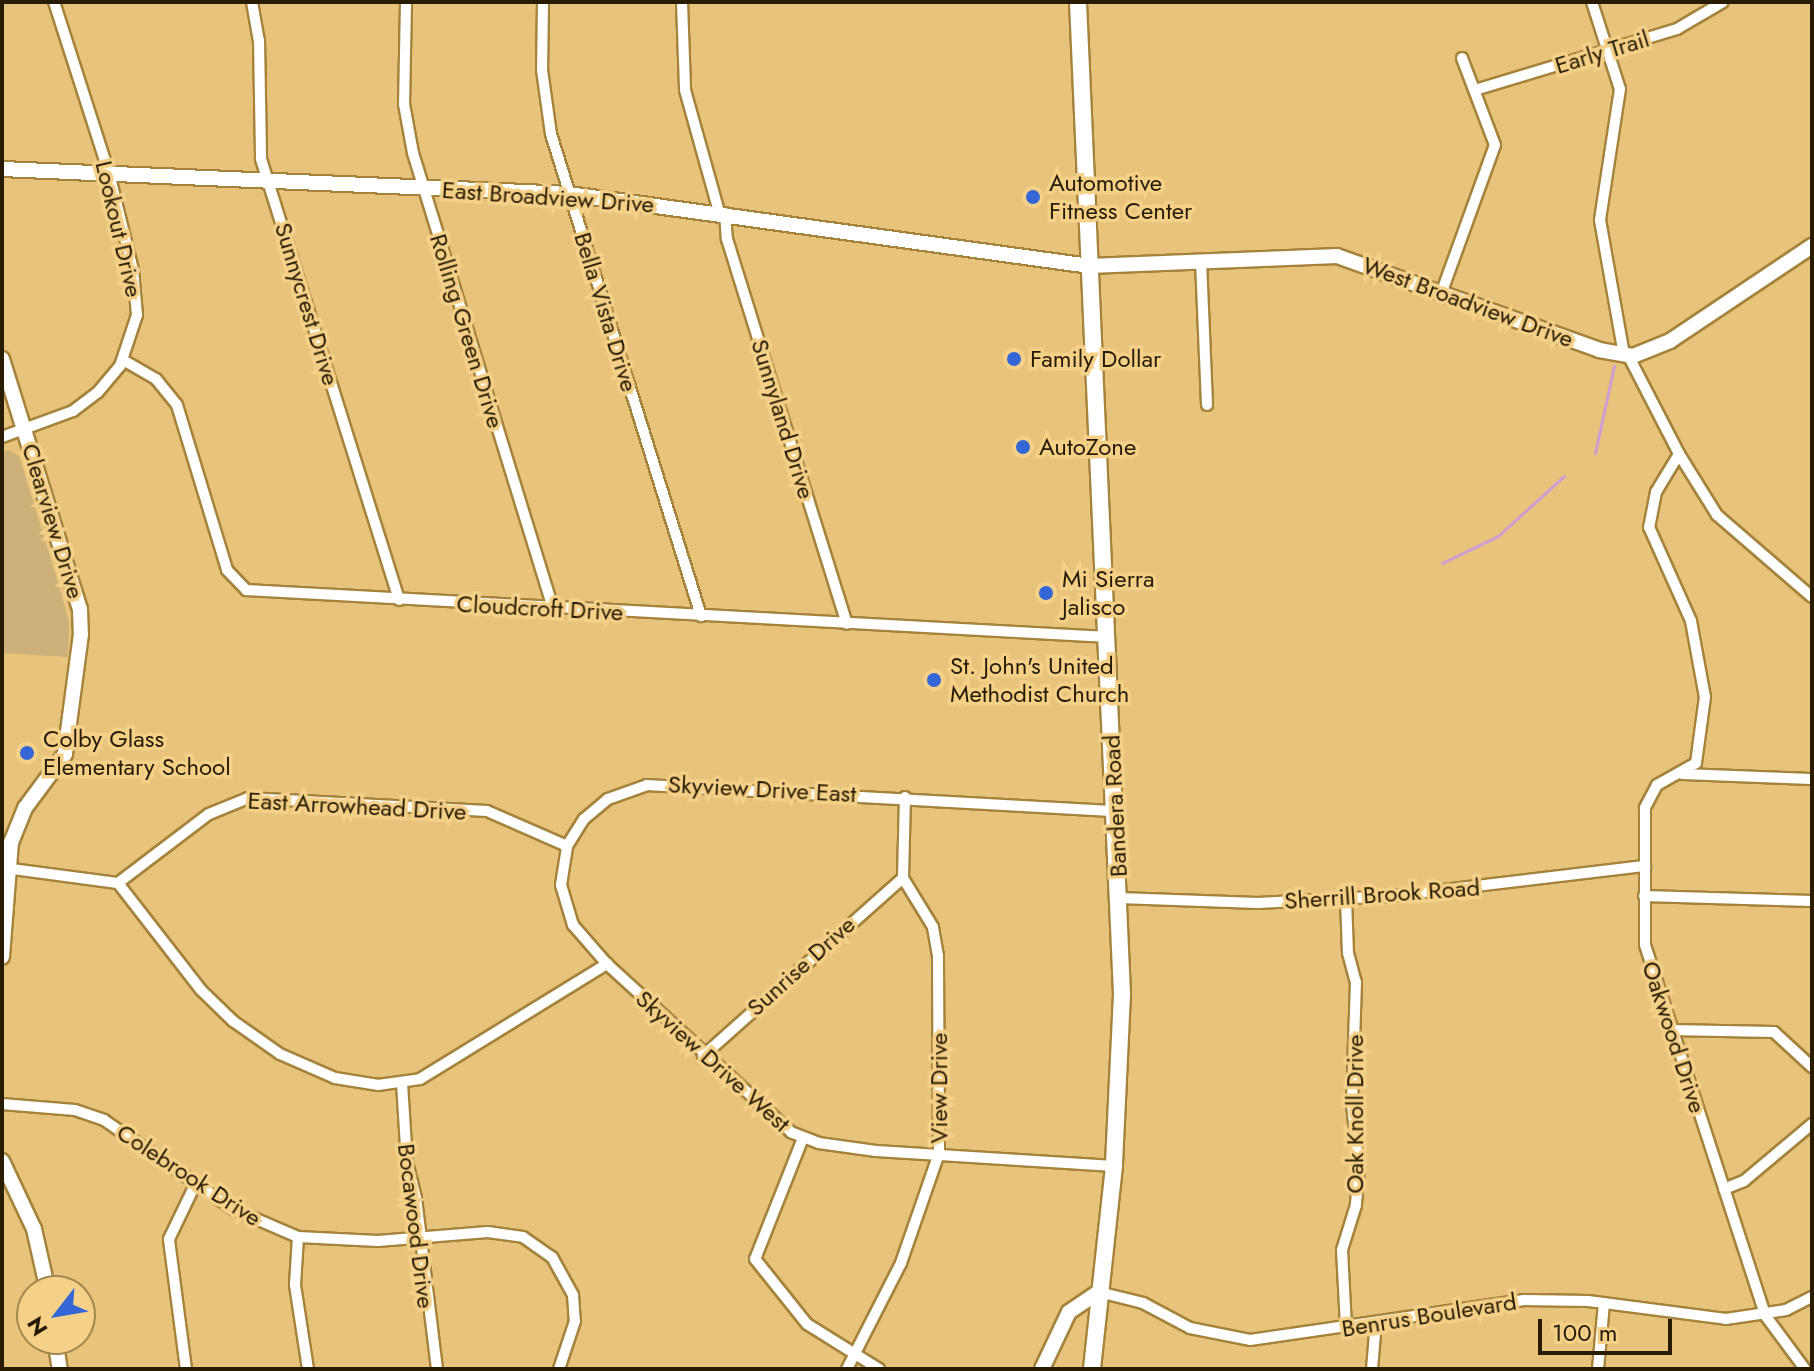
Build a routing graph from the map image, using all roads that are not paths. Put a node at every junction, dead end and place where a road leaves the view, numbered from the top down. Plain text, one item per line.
1 (54, 2) edge
2 (252, 2) edge
3 (406, 2) edge
4 (543, 2) edge
5 (682, 2) edge
6 (1078, 2) edge
7 (1592, 2) edge
8 (1723, 2) edge
9 (1609, 50) junction
10 (1462, 58) dead end
11 (1475, 90) junction
12 (2, 169) edge
13 (109, 173) junction
14 (268, 179) junction
15 (427, 189) junction
16 (569, 194) junction
17 (722, 212) junction
18 (1812, 246) edge
19 (1201, 261) junction
20 (1090, 266) junction
21 (1441, 294) junction
22 (1626, 355) junction
23 (2, 359) edge
24 (123, 360) junction
25 (1207, 405) dead end
26 (24, 430) junction
27 (2, 437) edge
28 (1679, 454) junction
29 (1812, 597) edge
30 (399, 600) junction
31 (553, 608) junction
32 (701, 616) junction
33 (847, 624) junction
34 (1107, 637) junction
35 (1681, 774) junction
36 (1812, 779) edge
37 (905, 797) junction
38 (1115, 811) junction
39 (567, 846) junction
40 (1645, 866) junction
41 (6, 868) edge
42 (903, 878) junction
43 (118, 883) junction
44 (1644, 896) junction
45 (1119, 898) junction
46 (1346, 899) junction
47 (1812, 901) edge
48 (2, 957) edge
49 (607, 964) junction
50 (1670, 1030) junction
51 (703, 1056) junction
52 (1812, 1067) edge
53 (402, 1083) junction
54 (2, 1104) edge
55 (1812, 1124) edge
56 (803, 1138) junction
57 (939, 1153) junction
58 (2, 1161) edge
59 (1114, 1166) junction
60 (196, 1183) junction
61 (1724, 1189) junction
62 (298, 1237) junction
63 (419, 1237) junction
64 (44, 1275) edge
65 (1099, 1292) junction
66 (1812, 1297) edge
67 (1604, 1303) junction
68 (1765, 1315) junction
69 (1376, 1322) junction
70 (1346, 1327) junction
71 (853, 1357) junction
72 (186, 1369) edge
73 (308, 1369) edge
74 (437, 1369) edge
75 (559, 1369) edge
76 (847, 1369) edge
77 (879, 1369) edge
78 (1042, 1369) edge
79 (1092, 1369) edge
80 (1372, 1369) edge
81 (1598, 1369) edge
82 (1805, 1369) edge

1 - 13 street, Lookout Drive
2 - 14 street, Sunnycrest Drive
3 - 15 street, Rolling Green Drive
4 - 16 street, Bella Vista Drive
5 - 17 street, Sunnyland Drive
6 - 20 main road, Bandera Road
7 - 9 street
8 - 9 street, Early Trail
9 - 11 street, Early Trail
9 - 22 street
10 - 11 street
11 - 21 street
12 - 13 street, East Broadview Drive
13 - 14 street, East Broadview Drive
13 - 24 street, Lookout Drive
14 - 15 street, East Broadview Drive
14 - 30 street, Sunnycrest Drive
15 - 16 street, East Broadview Drive
15 - 31 street, Rolling Green Drive
16 - 17 street, East Broadview Drive
16 - 32 street, Bella Vista Drive
17 - 20 street, East Broadview Drive
17 - 33 street, Sunnyland Drive
18 - 22 street
19 - 20 street, West Broadview Drive
19 - 21 street, West Broadview Drive
19 - 25 street
20 - 34 main road, Bandera Road
21 - 22 street, West Broadview Drive
22 - 28 street
23 - 26 street, Clearview Drive
24 - 26 street, Lookout Drive
24 - 30 street, Cloudcroft Drive
26 - 27 street, Lookout Drive
26 - 41 street, Clearview Drive
28 - 29 street
28 - 35 street, Oakwood Drive
30 - 31 street, Cloudcroft Drive
31 - 32 street, Cloudcroft Drive
32 - 33 street, Cloudcroft Drive
33 - 34 street, Cloudcroft Drive
34 - 38 main road, Bandera Road
35 - 36 street
35 - 40 street, Oakwood Drive
37 - 38 street, Skyview Drive East
37 - 39 street, Skyview Drive East
37 - 42 street, View Drive
38 - 45 main road, Bandera Road
39 - 43 street, East Arrowhead Drive
39 - 49 street, Skyview Drive East
40 - 44 street, Oakwood Drive
40 - 46 street, Sherrill Brook Road
41 - 43 street
41 - 48 street, Clearview Drive
42 - 51 street, Sunrise Drive
42 - 57 street, View Drive
43 - 53 street
44 - 47 street
44 - 50 street, Oakwood Drive
45 - 46 street, Sherrill Brook Road
45 - 59 main road, Bandera Road
46 - 70 street, Oak Knoll Drive
49 - 51 street, Skyview Drive West
49 - 53 street
50 - 52 street
50 - 61 street, Oakwood Drive
51 - 56 street, Skyview Drive West
53 - 63 street, Bocawood Drive
54 - 60 street, Colebrook Drive
55 - 61 street
56 - 57 street, Skyview Drive West
56 - 71 street
57 - 59 street, Skyview Drive West
57 - 71 street, View Drive
58 - 64 street
59 - 65 main road, Bandera Road
60 - 62 street, Colebrook Drive
60 - 72 street
61 - 68 street, Oakwood Drive
62 - 63 street, Colebrook Drive
62 - 73 street
63 - 74 street, Bocawood Drive
63 - 75 street, Colebrook Drive
65 - 70 street, Benrus Boulevard
65 - 78 street
65 - 79 main road, Bandera Road
66 - 68 street, Benrus Boulevard
67 - 68 street, Benrus Boulevard
67 - 69 street, Benrus Boulevard
67 - 81 street
68 - 82 street, Oakwood Drive
69 - 70 street, Benrus Boulevard
69 - 80 street
71 - 76 street, View Drive
71 - 77 street

